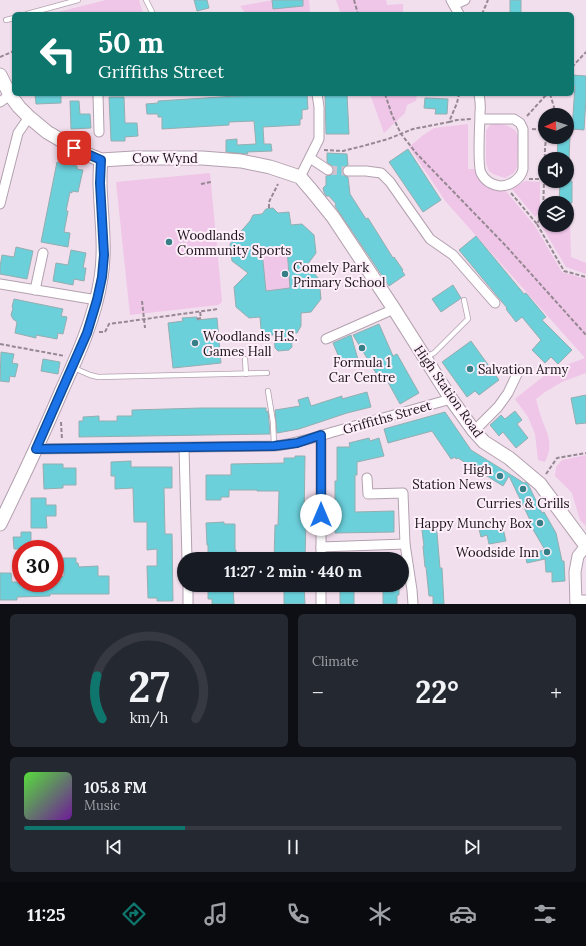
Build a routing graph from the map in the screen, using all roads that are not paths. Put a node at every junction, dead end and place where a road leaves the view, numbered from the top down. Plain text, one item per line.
1 (78, 0) edge
2 (146, 0) edge
3 (465, 0) edge
4 (453, 2) edge
5 (34, 12) edge
6 (152, 12) edge
7 (458, 12) edge
8 (12, 18) edge
9 (6, 20) dead end
10 (0, 76) edge
11 (98, 96) edge
12 (317, 96) edge
13 (479, 96) edge
14 (5, 99) edge
15 (29, 117) junction
16 (480, 119) junction
17 (98, 132) dead end
18 (312, 154) junction
19 (101, 160) junction
20 (328, 170) tunnel mouth
21 (348, 171) tunnel mouth
22 (300, 177) junction
23 (0, 204) edge
24 (43, 253) dead end
25 (0, 284) edge
26 (35, 290) junction
27 (97, 300) junction
28 (464, 300) dead end
29 (495, 303) dead end
30 (394, 309) junction
31 (326, 339) dead end
32 (425, 358) junction
33 (245, 359) dead end
34 (74, 363) junction
35 (519, 370) dead end
36 (267, 373) dead end
37 (246, 374) junction
38 (268, 390) dead end
39 (451, 399) junction
40 (474, 431) junction
41 (321, 435) junction
42 (274, 446) junction
43 (184, 448) junction
44 (36, 449) junction
45 (367, 478) dead end
46 (0, 524) edge
47 (405, 544) junction
48 (321, 546) junction
49 (586, 546) edge
50 (187, 552) edge
51 (321, 552) edge
52 (188, 592) edge
53 (321, 592) edge
54 (579, 601) edge
55 (188, 604) edge
56 (321, 604) edge
57 (413, 604) edge

1 - 5 lane
2 - 6 lane
3 - 4 street
4 - 7 street
8 - 9 lane
10 - 14 main road, Cow Wynd
11 - 17 street
12 - 18 street
13 - 16 street
14 - 15 main road, Cow Wynd
15 - 19 main road, Cow Wynd
15 - 23 street
16 - 16 street
18 - 20 street
18 - 22 street
19 - 22 main road, Cow Wynd
19 - 27 main road
21 - 29 street
22 - 30 main road, High Station Road
24 - 26 street
25 - 26 street
26 - 27 street
27 - 34 main road
28 - 32 lane
30 - 31 street
30 - 32 main road, High Station Road
32 - 39 main road, High Station Road
33 - 37 lane
34 - 37 lane
34 - 44 main road
35 - 40 street
36 - 37 lane
38 - 42 lane
39 - 40 main road, High Station Road
39 - 41 street, Griffiths Street
40 - 49 main road, High Station Road
41 - 42 street, Griffiths Street
41 - 48 street
42 - 43 street, Griffiths Street
43 - 44 street, Griffiths Street
43 - 50 street
44 - 46 main road
45 - 47 street
47 - 48 street
47 - 57 street
48 - 51 street
49 - 54 street
52 - 55 street
53 - 56 street

